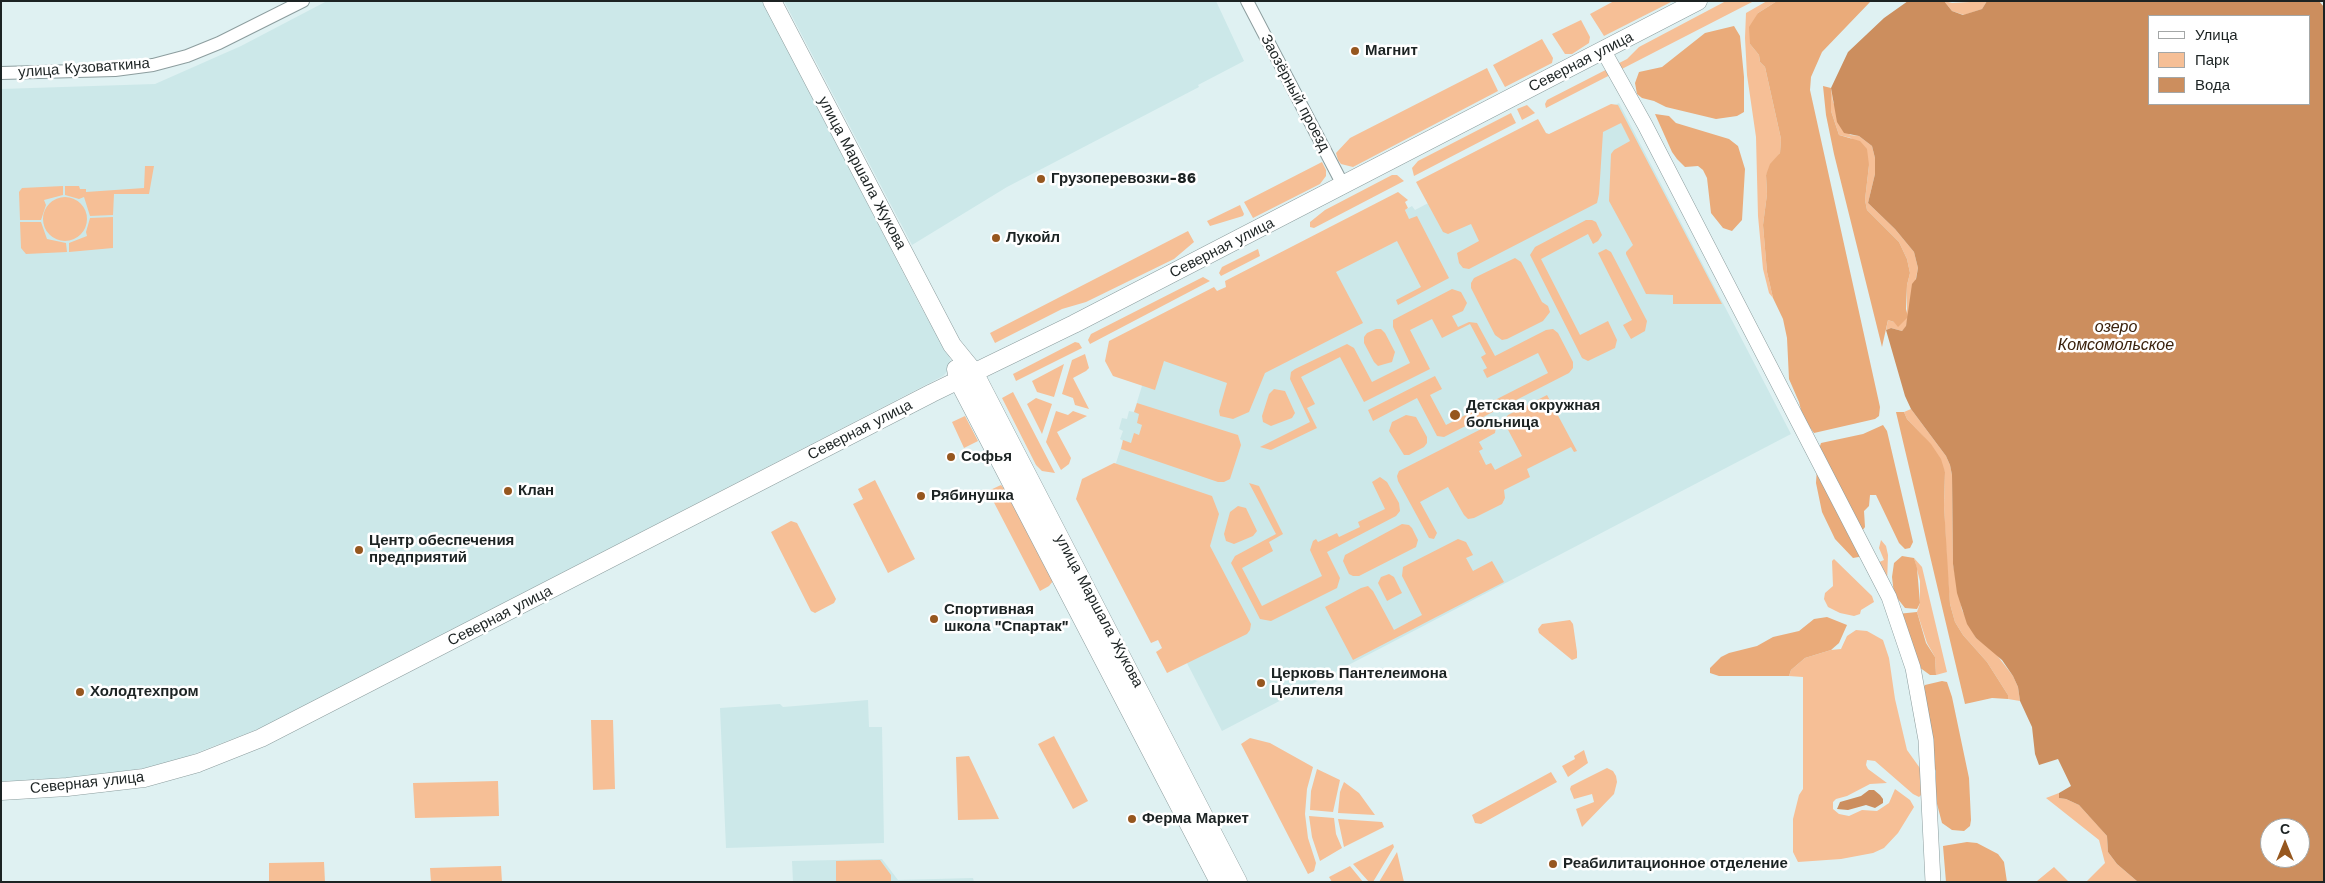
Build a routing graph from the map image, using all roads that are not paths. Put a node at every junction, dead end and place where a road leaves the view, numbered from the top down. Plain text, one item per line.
1 (303, 1) edge
2 (772, 1) edge
3 (1247, 1) edge
4 (1698, 1) edge
5 (1603, 50) junction
6 (1, 73) edge
7 (1343, 185) junction
8 (952, 345) junction
9 (974, 372) junction
10 (958, 380) junction
11 (1011, 463) junction
12 (1, 791) edge
13 (1219, 882) edge
14 (1238, 882) edge
15 (1933, 882) edge

1 - 6 street, улица Кузоваткина
2 - 8 main road, улица Маршала Жукова
3 - 7 street, Заозёрный проезд
4 - 5 main road, Северная улица
5 - 7 main road, Северная улица
5 - 15 street
7 - 9 main road, Северная улица
8 - 9 main road, улица Маршала Жукова
8 - 10 main road, улица Маршала Жукова
9 - 10 main road, Северная улица
9 - 11 main road, улица Маршала Жукова
10 - 11 main road, улица Маршала Жукова
10 - 12 main road, Северная улица
11 - 13 main road, улица Маршала Жукова
11 - 14 main road, улица Маршала Жукова

